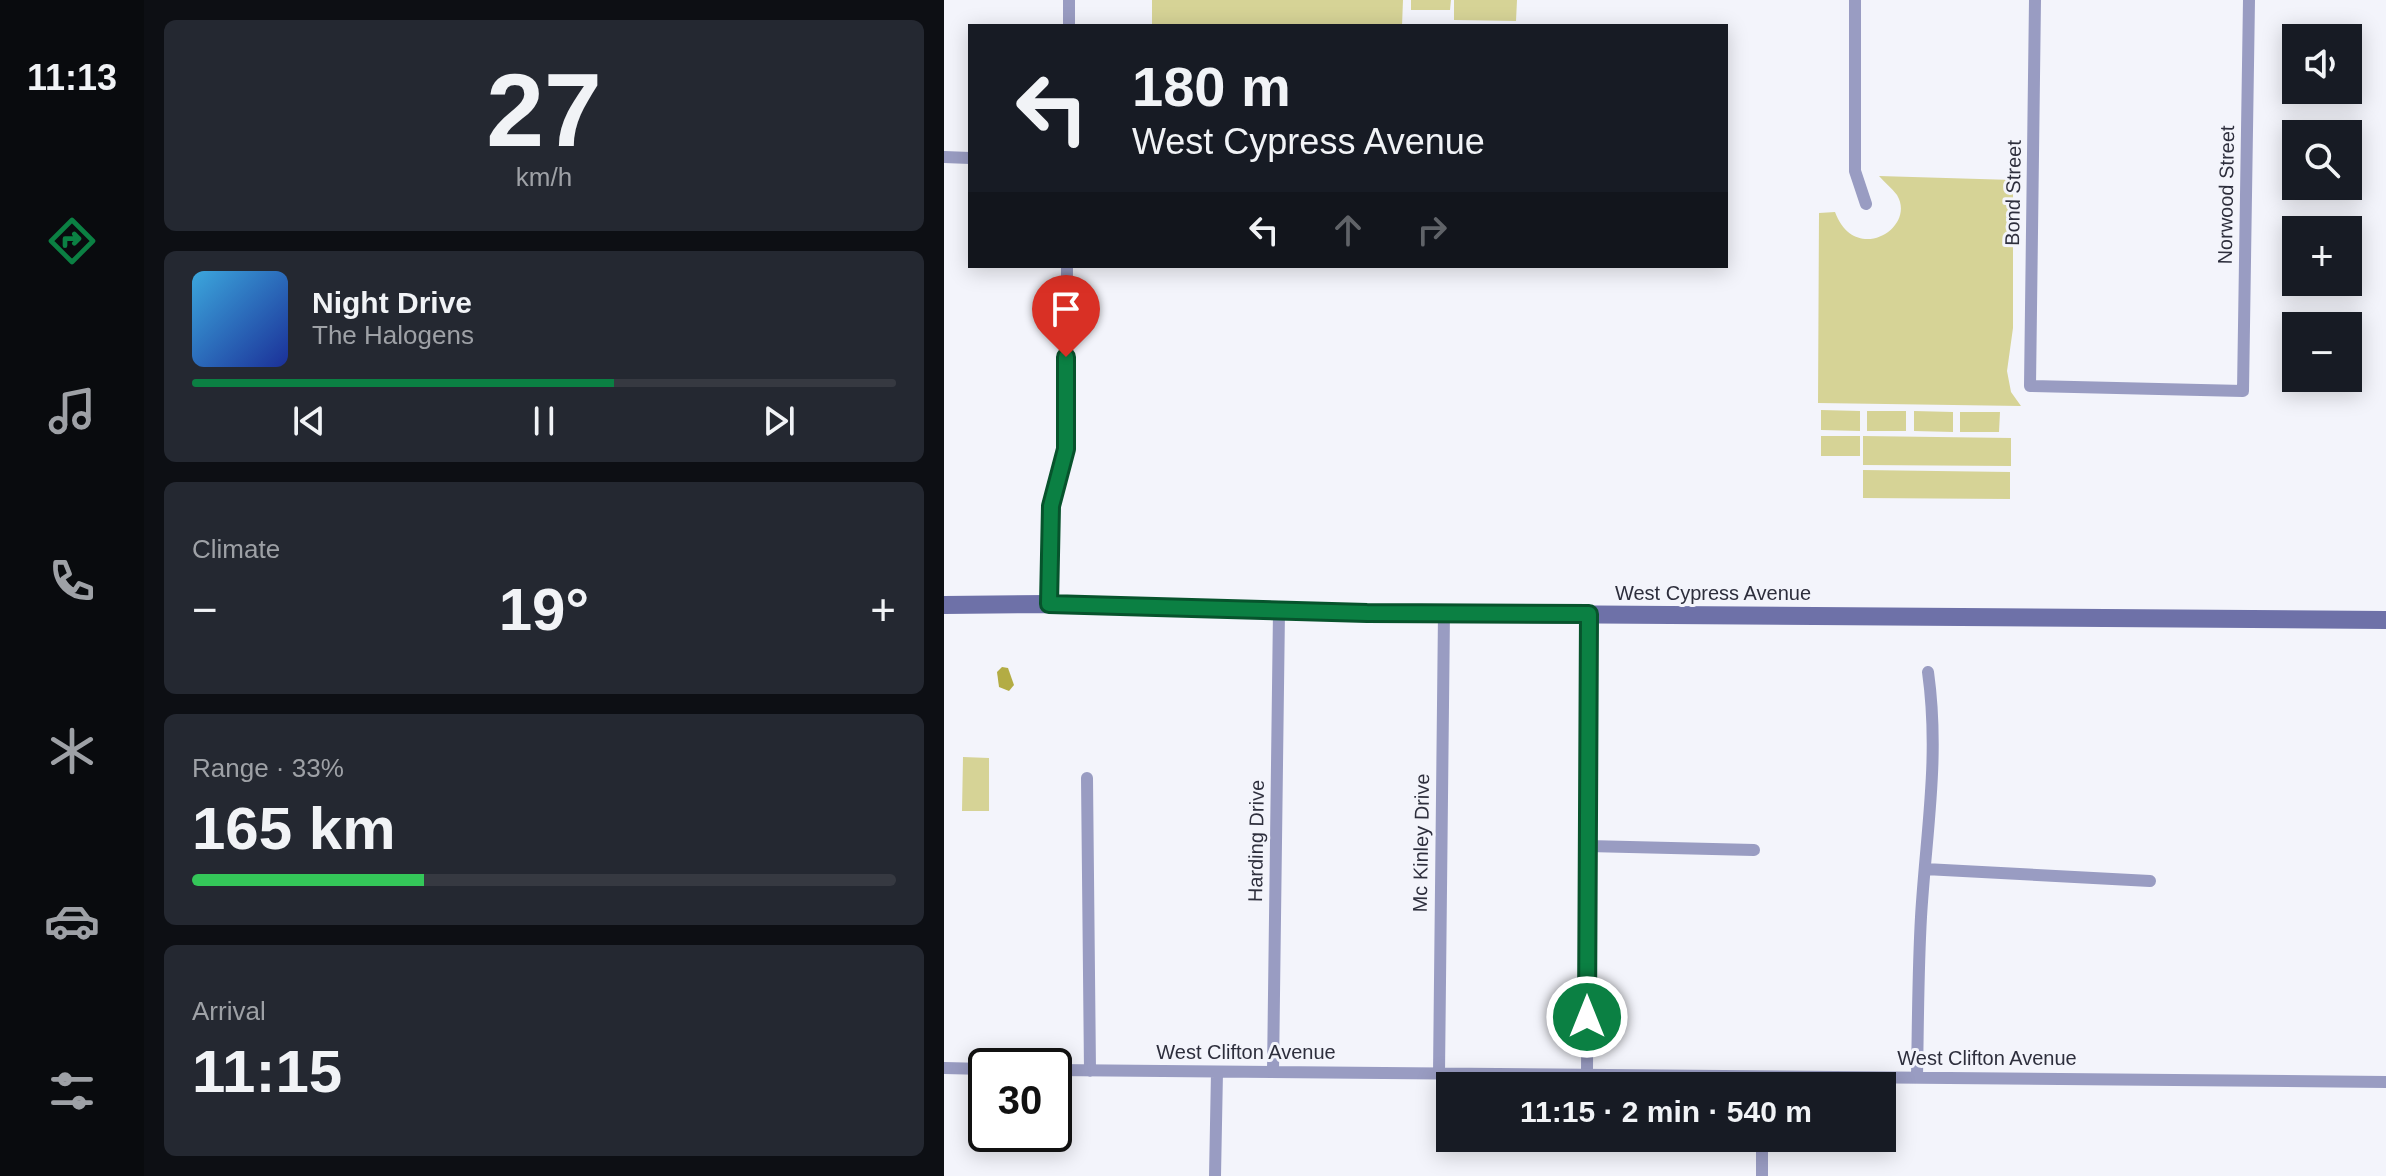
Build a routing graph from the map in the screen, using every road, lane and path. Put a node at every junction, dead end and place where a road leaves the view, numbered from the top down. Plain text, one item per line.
1 (1069, 0) edge
2 (1855, 0) edge
3 (2035, 0) edge
4 (2249, 0) edge
5 (1069, 24) edge
6 (944, 157) edge
7 (968, 158) edge
8 (1866, 204) dead end
9 (1067, 268) edge
10 (2243, 391) joint
11 (1049, 604) junction
12 (944, 605) edge
13 (1279, 611) junction
14 (1444, 613) junction
15 (1589, 614) junction
16 (2386, 620) edge
17 (1928, 672) dead end
18 (1087, 778) dead end
19 (1588, 846) junction
20 (1754, 850) dead end
21 (1925, 869) junction
22 (2150, 881) dead end
23 (944, 1068) edge
24 (968, 1069) edge
25 (1072, 1070) edge
26 (1090, 1071) junction
27 (1217, 1072) junction
28 (1273, 1072) junction
29 (1439, 1072) edge
30 (1587, 1072) edge
31 (1436, 1073) edge
32 (1917, 1077) junction
33 (1896, 1078) edge
34 (2386, 1082) edge
35 (1762, 1152) edge
36 (1215, 1176) edge
37 (1762, 1176) edge

1 - 5 street
2 - 8 street
3 - 10 street, Bond Street
4 - 10 street, Norwood Street
6 - 7 street
9 - 11 street
11 - 12 main road, West Cypress Avenue
11 - 13 main road, West Cypress Avenue
13 - 14 main road, West Cypress Avenue
13 - 28 street, Harding Drive
14 - 15 main road, West Cypress Avenue
14 - 29 street, Mc Kinley Drive
15 - 16 main road, West Cypress Avenue
15 - 19 street
17 - 21 street
18 - 26 street
19 - 20 street
19 - 30 street
21 - 22 street
21 - 32 street
23 - 24 street
25 - 26 street, West Clifton Avenue
26 - 27 street, West Clifton Avenue
27 - 28 street, West Clifton Avenue
27 - 36 street
28 - 31 street, West Clifton Avenue
32 - 33 street, West Clifton Avenue
32 - 34 street, West Clifton Avenue
35 - 37 street

